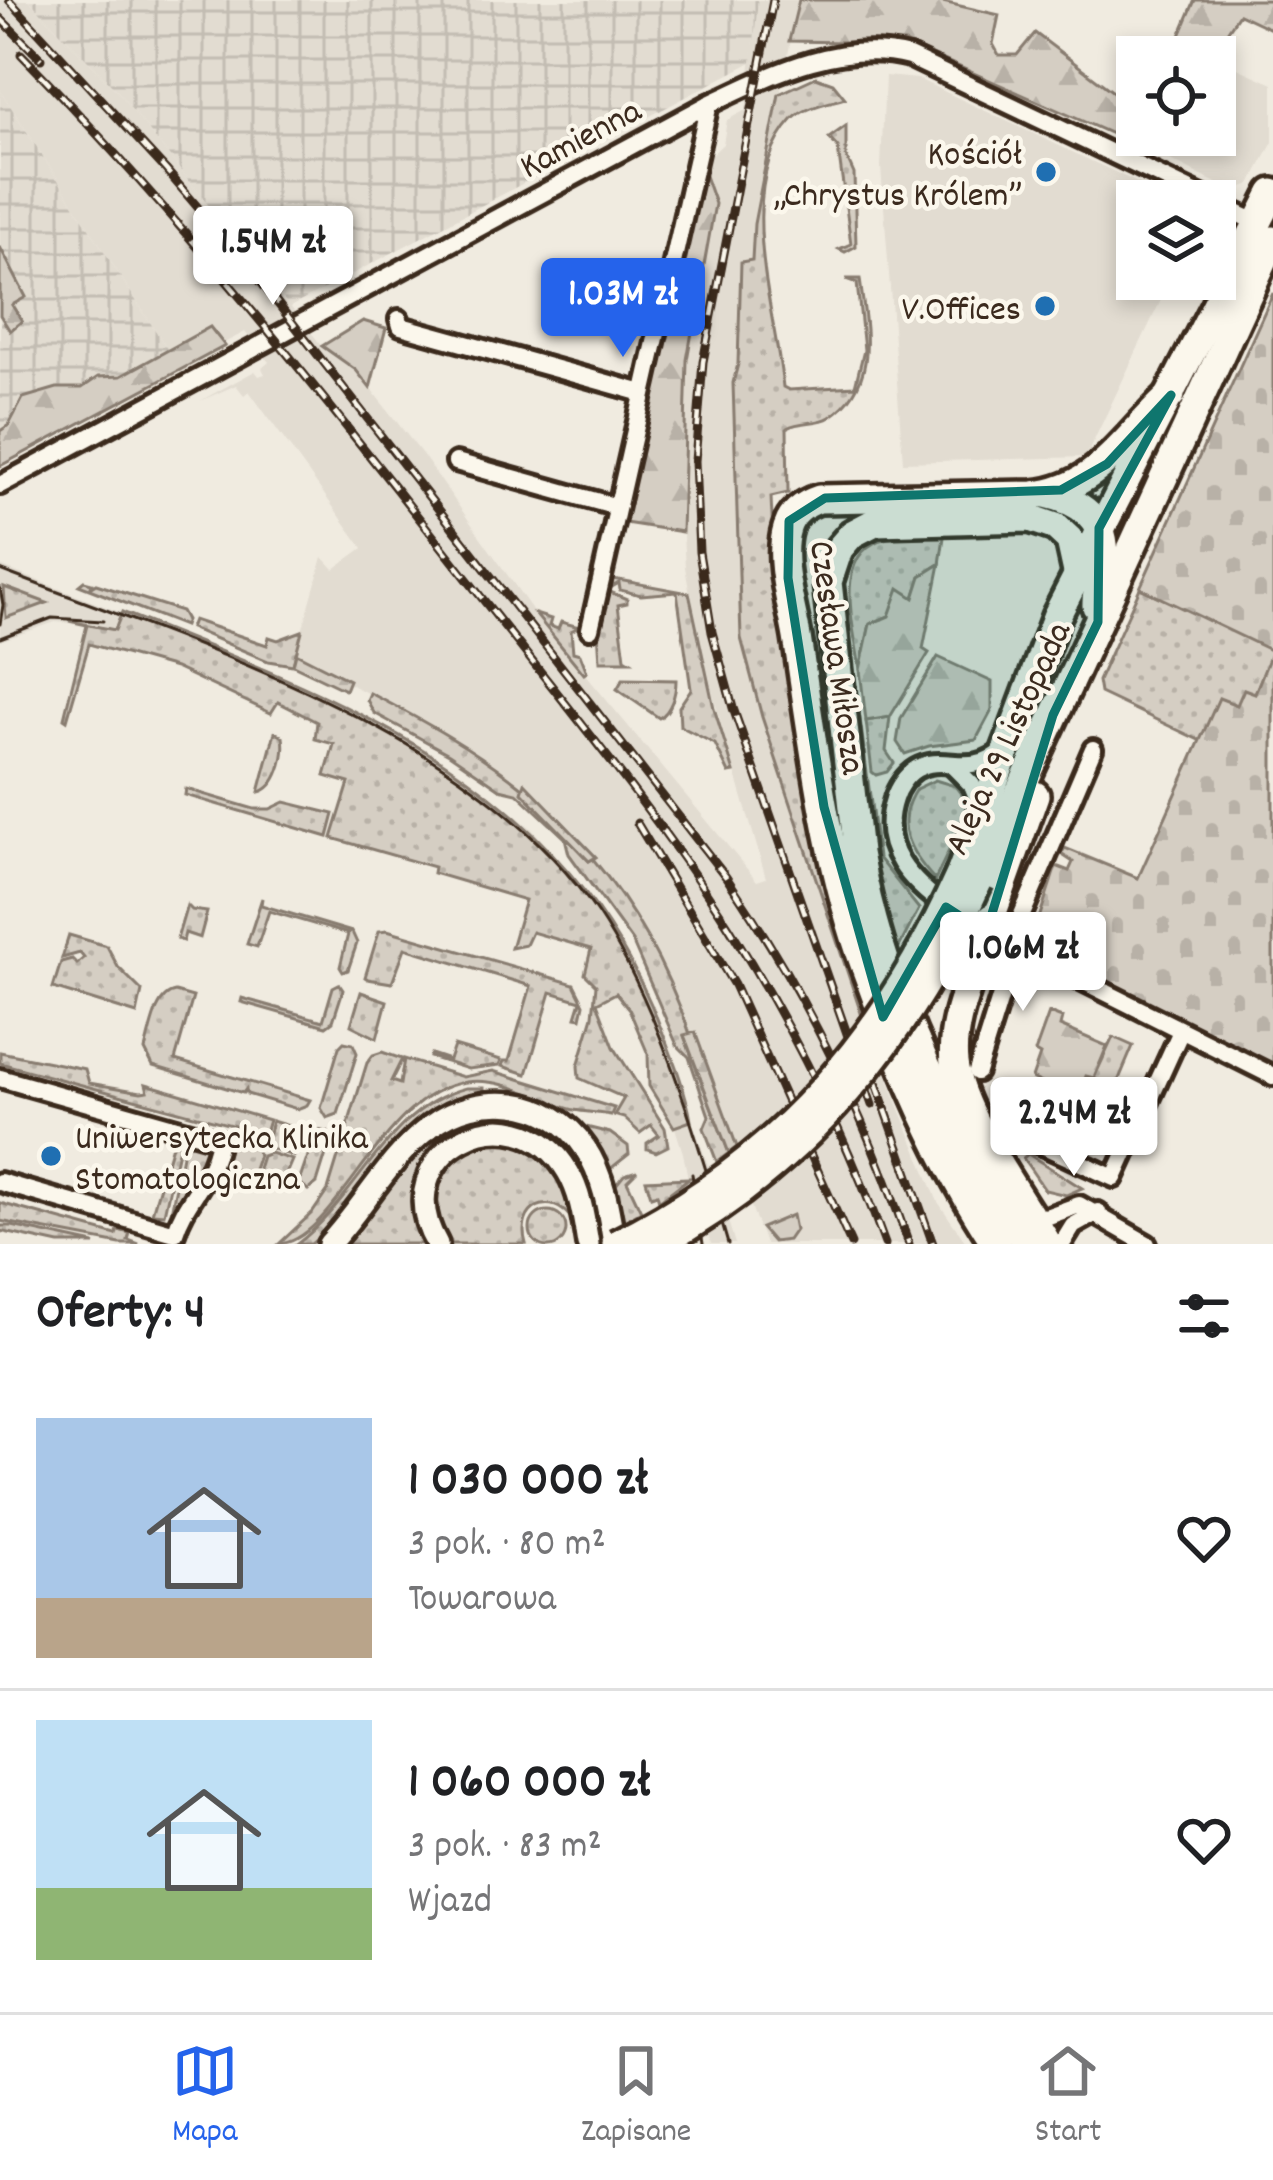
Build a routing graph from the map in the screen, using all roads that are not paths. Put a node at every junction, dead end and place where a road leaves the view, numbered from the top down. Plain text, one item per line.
1 (709, 104) junction
2 (1167, 180) edge
3 (1273, 193) edge
4 (1236, 215) edge
5 (1265, 231) edge
6 (399, 319) dead end
7 (643, 393) junction
8 (1171, 395) junction
9 (456, 461) dead end
10 (0, 485) edge
11 (1046, 494) junction
12 (617, 507) junction
13 (1099, 528) junction
14 (1077, 572) junction
15 (1098, 622) junction
16 (590, 629) dead end
17 (1053, 716) junction
18 (1011, 734) junction
19 (1094, 749) dead end
20 (953, 766) junction
21 (984, 816) junction
22 (969, 878) junction
23 (1009, 945) junction
24 (1181, 1031) junction
25 (911, 1062) junction
26 (977, 1072) dead end
27 (1273, 1076) edge
28 (0, 1078) edge
29 (1005, 1127) dead end
30 (0, 1182) edge
31 (1098, 1212) junction
32 (706, 1215) junction
33 (1030, 1215) junction
34 (328, 1244) edge
35 (437, 1244) edge
36 (588, 1244) edge
37 (615, 1244) edge
38 (658, 1244) edge
39 (687, 1244) edge
40 (996, 1244) edge
41 (1026, 1244) edge
42 (1048, 1244) edge
43 (1062, 1244) edge
44 (1147, 1244) edge

1 - 2 street, Kamienna
1 - 7 street
1 - 10 street, Kamienna
3 - 5 main road, Aleja 29 Listopada
4 - 5 street, Kamienna
5 - 8 main road, Aleja 29 Listopada
5 - 15 main road, Aleja 29 Listopada
6 - 7 street
7 - 12 street
8 - 11 main road, Czesława Miłosza
8 - 13 main road, Aleja 29 Listopada
9 - 12 street
11 - 13 main road
11 - 25 main road, Czesława Miłosza
12 - 16 street
13 - 14 main road, Aleja 29 Listopada
13 - 15 main road
14 - 18 main road, Aleja 29 Listopada
14 - 25 main road, Czesława Miłosza
15 - 17 main road, Aleja 29 Listopada
17 - 22 main road, Aleja 29 Listopada
17 - 33 main road, bridge
18 - 20 street
18 - 21 main road, Aleja 29 Listopada
19 - 23 street
20 - 21 street
20 - 23 street
21 - 22 main road, Aleja 29 Listopada
22 - 32 main road, Aleja 29 Listopada, bridge
22 - 37 main road, bridge
23 - 24 street
23 - 26 street
24 - 27 street
24 - 29 street
25 - 40 main road
25 - 41 main road
28 - 30 street
31 - 33 street
31 - 43 street
31 - 44 street
32 - 38 main road, Aleja 29 Listopada, bridge
32 - 39 main road, bridge
33 - 42 main road
34 - 37 street
35 - 36 street

